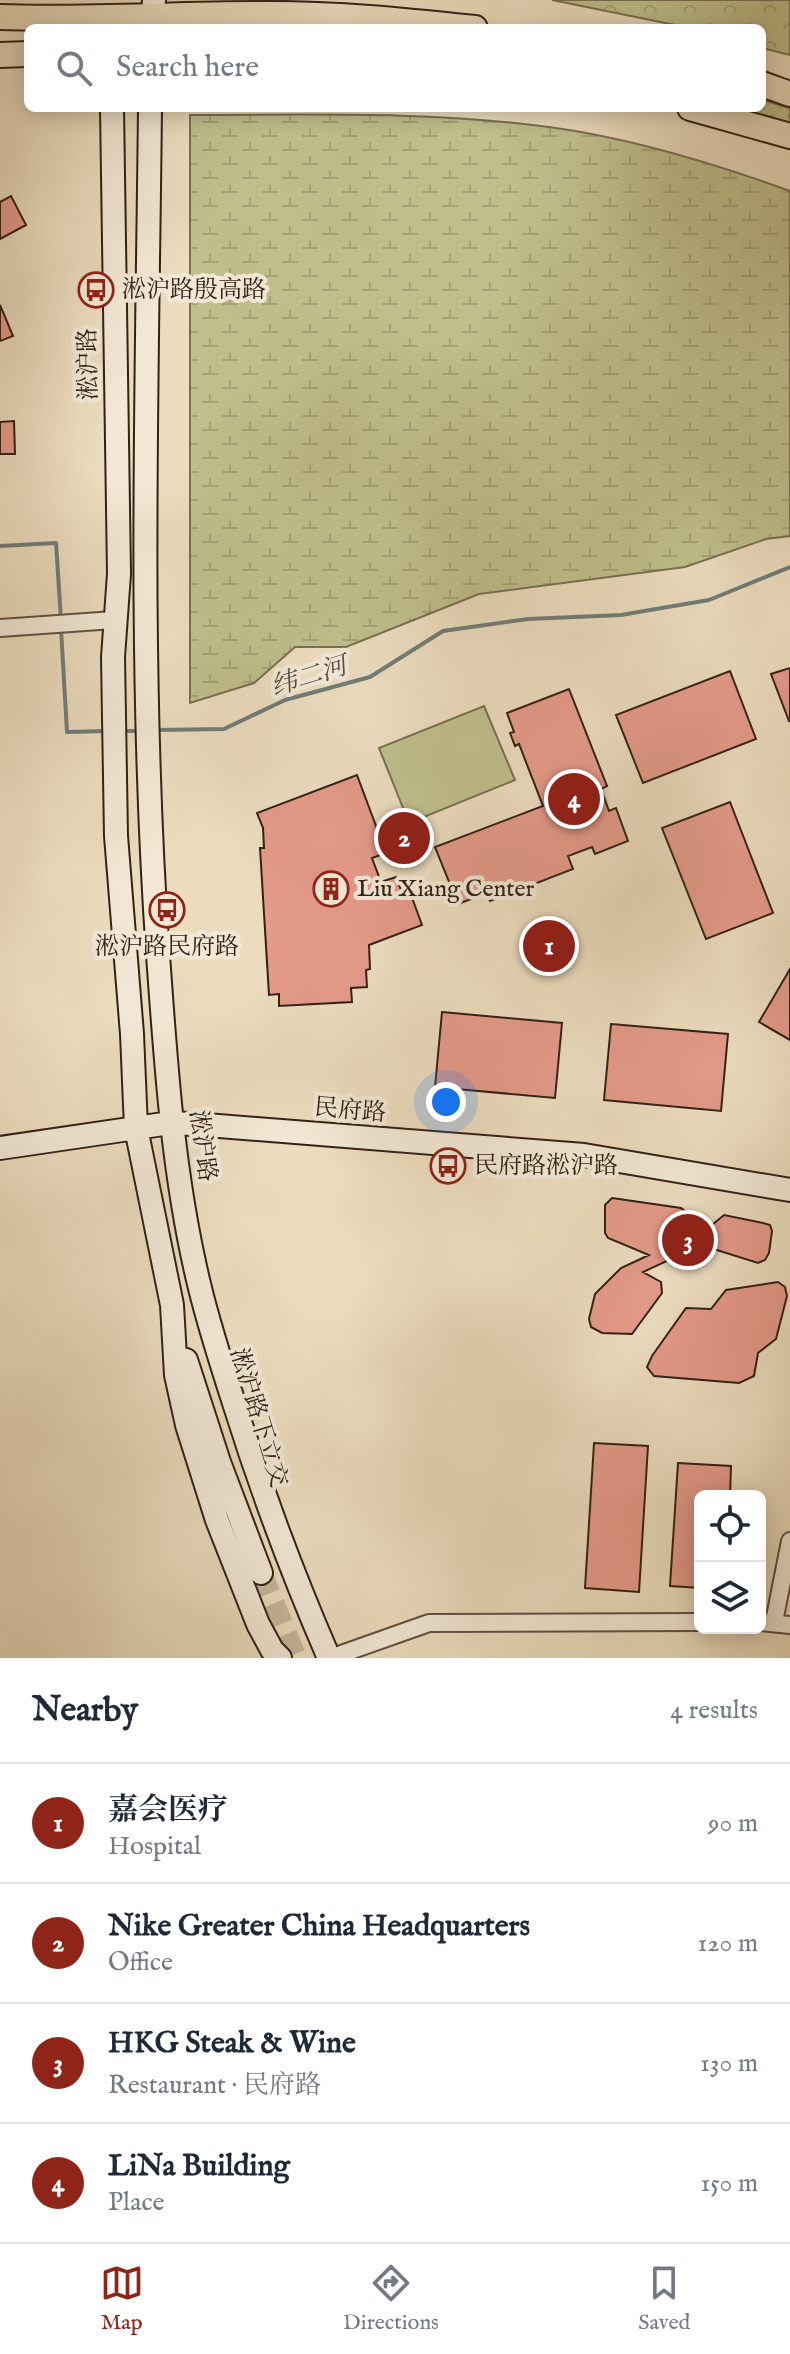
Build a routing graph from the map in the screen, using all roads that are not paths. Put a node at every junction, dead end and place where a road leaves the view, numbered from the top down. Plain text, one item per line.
1 (117, 14) edge
2 (153, 14) edge
3 (0, 17) edge
4 (438, 24) edge
5 (24, 54) edge
6 (0, 55) edge
7 (766, 85) edge
8 (790, 94) edge
9 (112, 112) edge
10 (150, 112) edge
11 (704, 112) edge
12 (790, 136) edge
13 (145, 619) junction
14 (115, 620) junction
15 (3, 628) edge
16 (170, 1123) junction
17 (136, 1128) junction
18 (0, 1148) edge
19 (790, 1190) edge
20 (198, 1282) junction
21 (172, 1305) junction
22 (790, 1541) edge
23 (694, 1622) edge
24 (775, 1623) edge
25 (280, 1658) edge
26 (329, 1658) edge

1 - 2 main road
1 - 3 main road
2 - 4 main road
5 - 6 main road
7 - 8 main road
9 - 14 main road, 淞沪路
10 - 13 main road, 淞沪路
11 - 12 main road
13 - 14 street
13 - 16 main road, 淞沪路
14 - 15 street
14 - 17 main road, 淞沪路
16 - 17 main road, 民府路
16 - 19 main road, 民府路
16 - 20 main road, 淞沪路
17 - 18 main road, 民府路
17 - 21 main road, 淞沪路
20 - 21 main road, 淞沪路下立交
20 - 26 main road, 淞沪路
21 - 25 main road, 淞沪路
22 - 24 street
23 - 26 street

